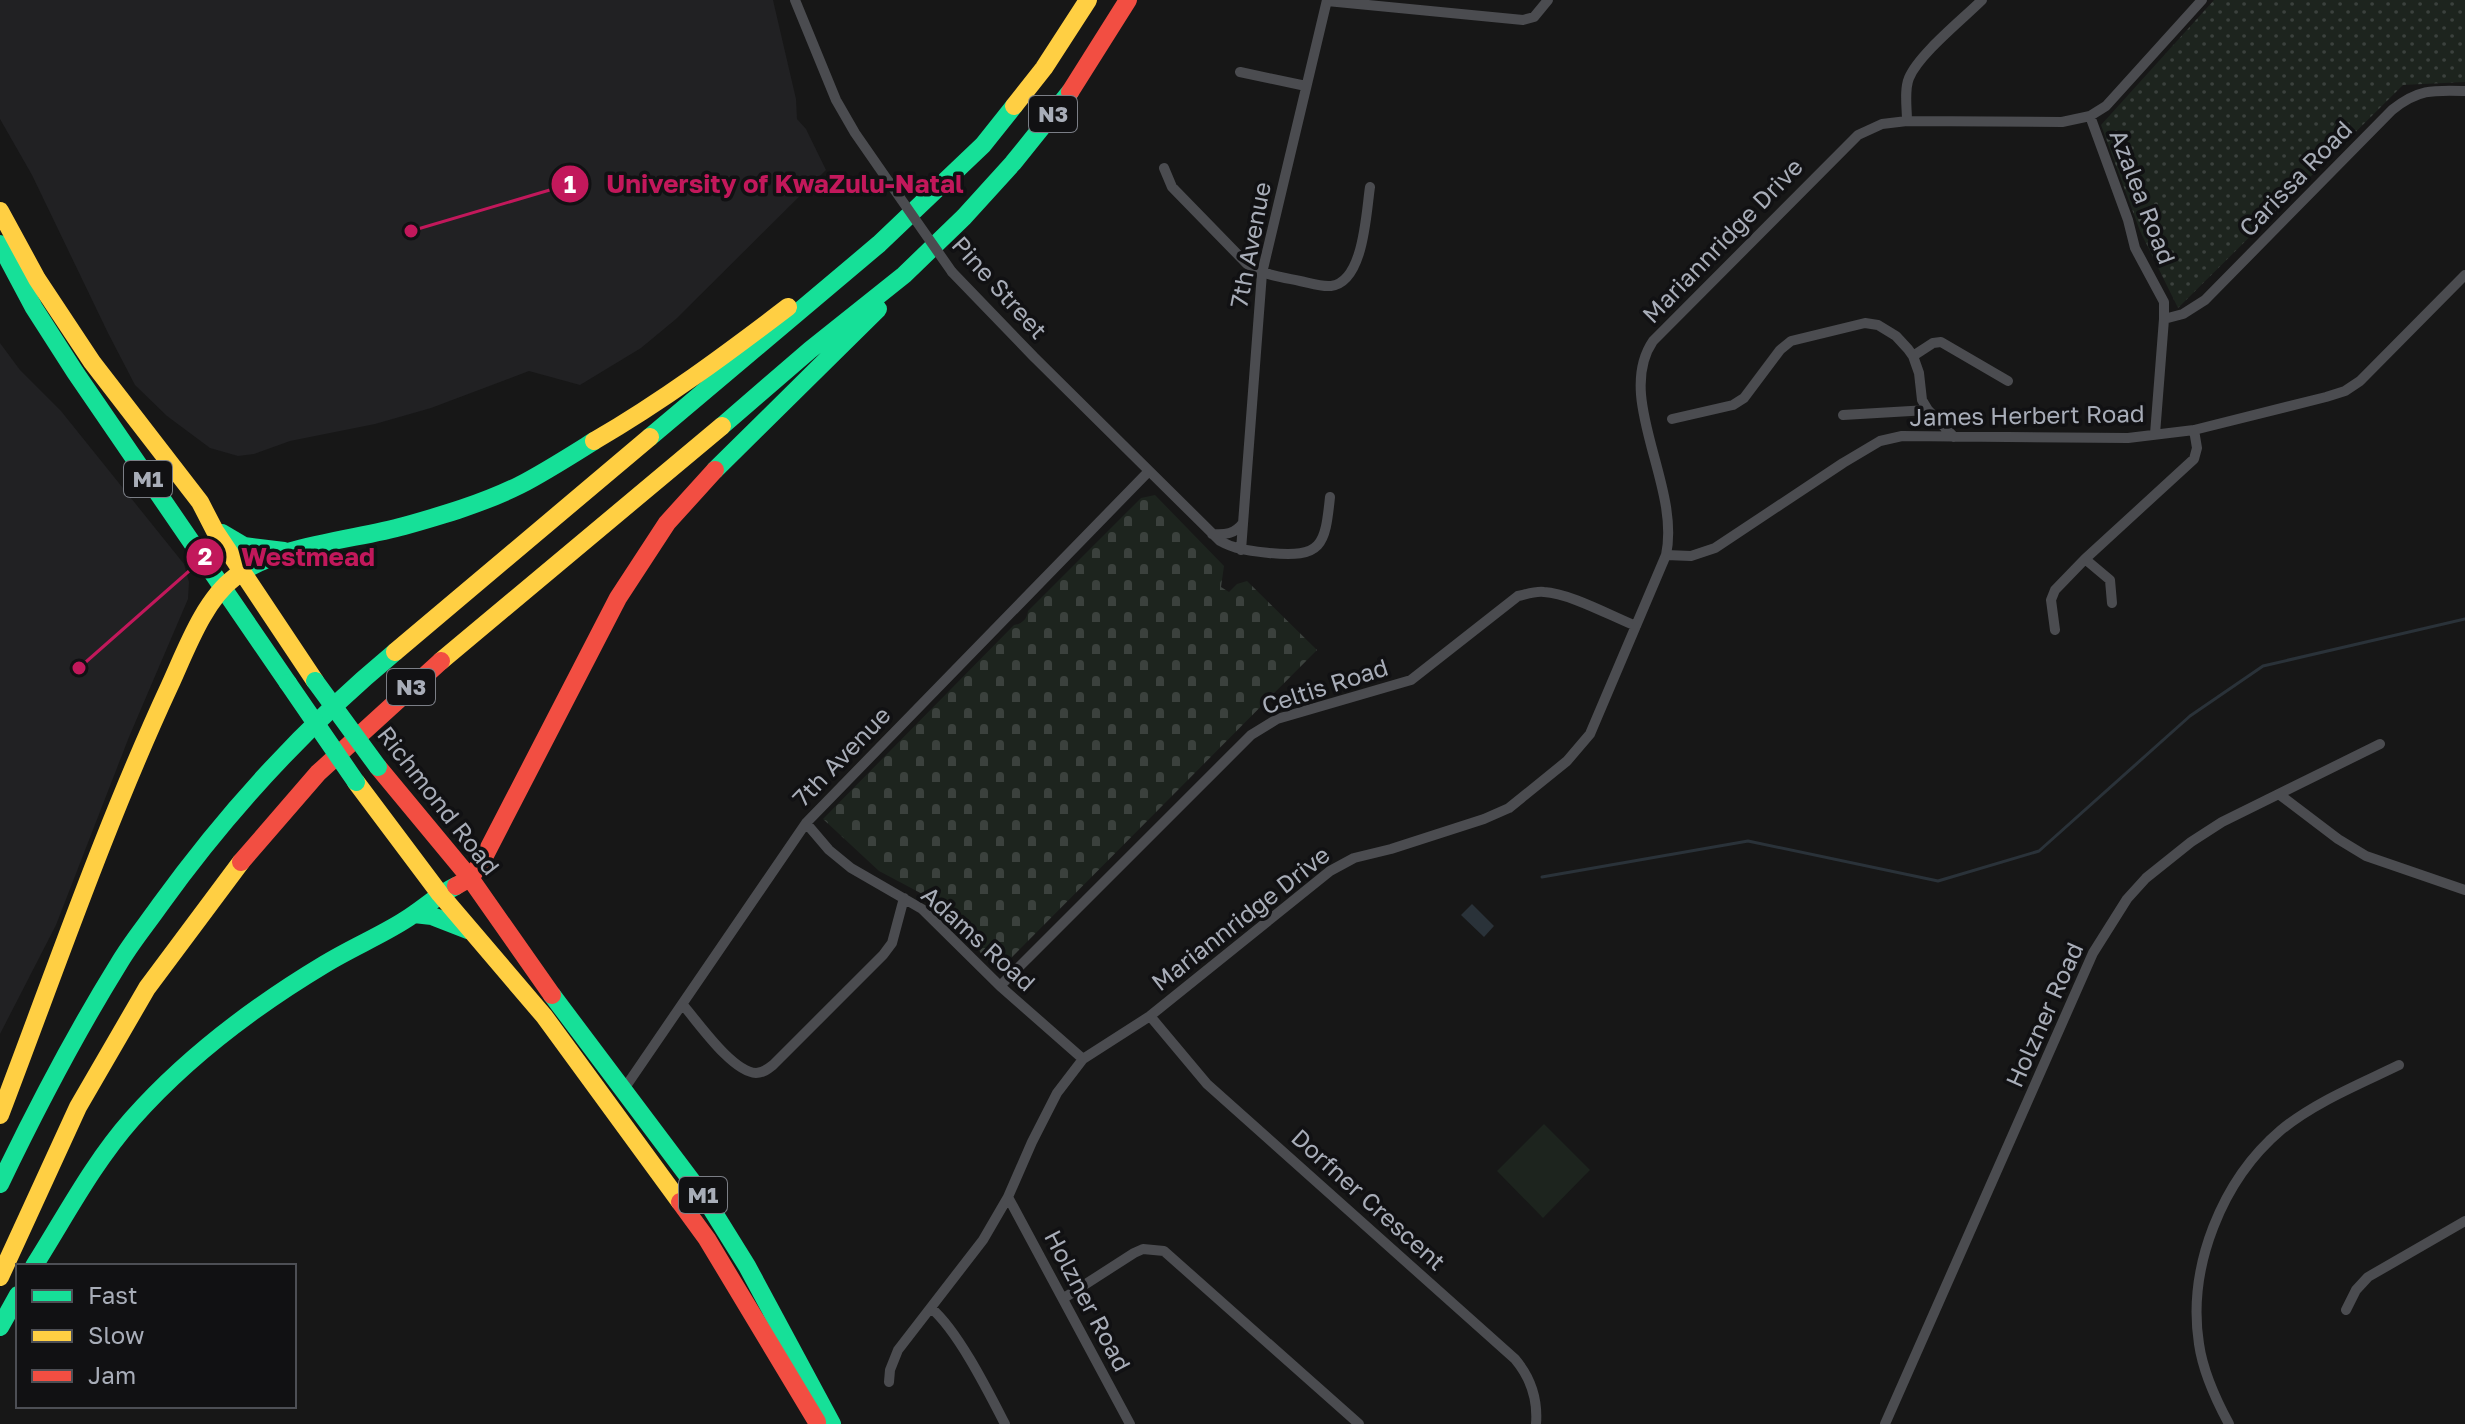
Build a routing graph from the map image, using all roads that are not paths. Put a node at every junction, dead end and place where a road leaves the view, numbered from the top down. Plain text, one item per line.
1 (795, 0) edge
2 (1088, 0) edge
3 (1128, 0) edge
4 (1327, 0) edge
5 (1548, 0) edge
6 (1982, 0) edge
7 (2202, 0) edge
8 (1240, 72) dead end
9 (1306, 86) junction
10 (2465, 91) edge
11 (2090, 116) junction
12 (1907, 121) junction
13 (1164, 168) dead end
14 (1370, 187) dead end
15 (0, 211) edge
16 (0, 244) edge
17 (879, 244) junction
18 (1262, 273) junction
19 (904, 275) junction
20 (2465, 275) edge
21 (2164, 319) junction
22 (1913, 356) junction
23 (2008, 381) dead end
24 (1928, 410) junction
25 (1843, 415) dead end
26 (1672, 419) dead end
27 (2194, 430) junction
28 (2155, 434) junction
29 (1954, 437) junction
30 (1149, 471) junction
31 (1330, 497) dead end
32 (200, 502) junction
33 (1243, 523) junction
34 (1212, 534) junction
35 (1241, 550) junction
36 (290, 551) junction
37 (1666, 555) junction
38 (2085, 559) junction
39 (242, 571) junction
40 (221, 587) junction
41 (2112, 603) dead end
42 (1636, 626) junction
43 (2055, 630) dead end
44 (2380, 744) dead end
45 (2280, 795) junction
46 (806, 823) junction
47 (470, 878) junction
48 (2465, 890) edge
49 (440, 894) junction
50 (904, 898) junction
51 (414, 914) junction
52 (471, 931) junction
53 (1000, 986) junction
54 (683, 1005) junction
55 (1150, 1016) junction
56 (1083, 1059) junction
57 (2399, 1065) dead end
58 (624, 1091) junction
59 (606, 1104) junction
60 (0, 1115) edge
61 (0, 1184) edge
62 (1008, 1197) junction
63 (2465, 1221) edge
64 (35, 1264) edge
65 (0, 1277) edge
66 (1064, 1298) junction
67 (16, 1299) edge
68 (931, 1308) junction
69 (2346, 1310) dead end
70 (0, 1327) edge
71 (889, 1382) dead end
72 (818, 1424) edge
73 (832, 1424) edge
74 (1005, 1424) edge
75 (1130, 1424) edge
76 (1359, 1424) edge
77 (1536, 1424) edge
78 (1885, 1424) edge
79 (2229, 1424) edge

1 - 30 street, Pine Street, bridge
2 - 17 highway, N3
3 - 19 highway, N3
4 - 5 street
4 - 9 street, 7th Avenue
6 - 12 street
7 - 11 street
8 - 9 street
9 - 18 street, 7th Avenue
10 - 21 street, Carissa Road
11 - 12 street, Mariannridge Drive
11 - 21 street, Azalea Road
12 - 37 street, Mariannridge Drive
13 - 18 street
14 - 18 street
15 - 32 highway, Richmond Road / M1
16 - 40 highway, M1
17 - 36 highway
17 - 61 highway, N3
18 - 33 street, 7th Avenue
19 - 47 highway
19 - 65 highway, N3
20 - 27 street, James Herbert Road
21 - 28 street, Azalea Road
22 - 23 street
22 - 24 street
22 - 26 street
24 - 25 street
24 - 29 street
27 - 28 street, James Herbert Road
27 - 38 street
28 - 29 street, James Herbert Road
29 - 37 street, James Herbert Road
30 - 34 street, Pine Street
30 - 46 street, 7th Avenue
31 - 35 street
32 - 36 highway
32 - 39 highway, Richmond Road / M1
33 - 34 street
33 - 35 street, 7th Avenue
34 - 35 street, Pine Street
36 - 39 highway
37 - 42 street, Mariannridge Drive
38 - 41 street
38 - 43 street
39 - 40 highway
39 - 47 highway, Richmond Road / M1, bridge
40 - 49 highway, M1, bridge
40 - 60 highway
42 - 53 street, Celtis Road
42 - 55 street, Mariannridge Drive
44 - 45 street, Holzner Road
45 - 48 street
45 - 78 street, Holzner Road
46 - 50 street, Adams Road
46 - 54 street, 7th Avenue
47 - 49 highway
47 - 58 highway, Richmond Road / M1
49 - 51 highway
49 - 52 highway, M1
50 - 53 street, Adams Road
50 - 54 street
51 - 52 highway
51 - 64 highway
52 - 59 highway, M1
53 - 56 street, Adams Road
54 - 58 street, 7th Avenue
55 - 56 street, Mariannridge Drive
55 - 77 street, Dorfner Crescent
56 - 62 street, Mariannridge Drive
57 - 79 street
58 - 59 street, 7th Avenue
58 - 73 highway, Richmond Road / M1
59 - 72 highway, M1
62 - 66 street, Holzner Road
62 - 68 street, Mariannridge Drive
63 - 69 street
66 - 75 street, Holzner Road
66 - 76 street
67 - 70 highway
68 - 71 street, Mariannridge Drive
68 - 74 street

